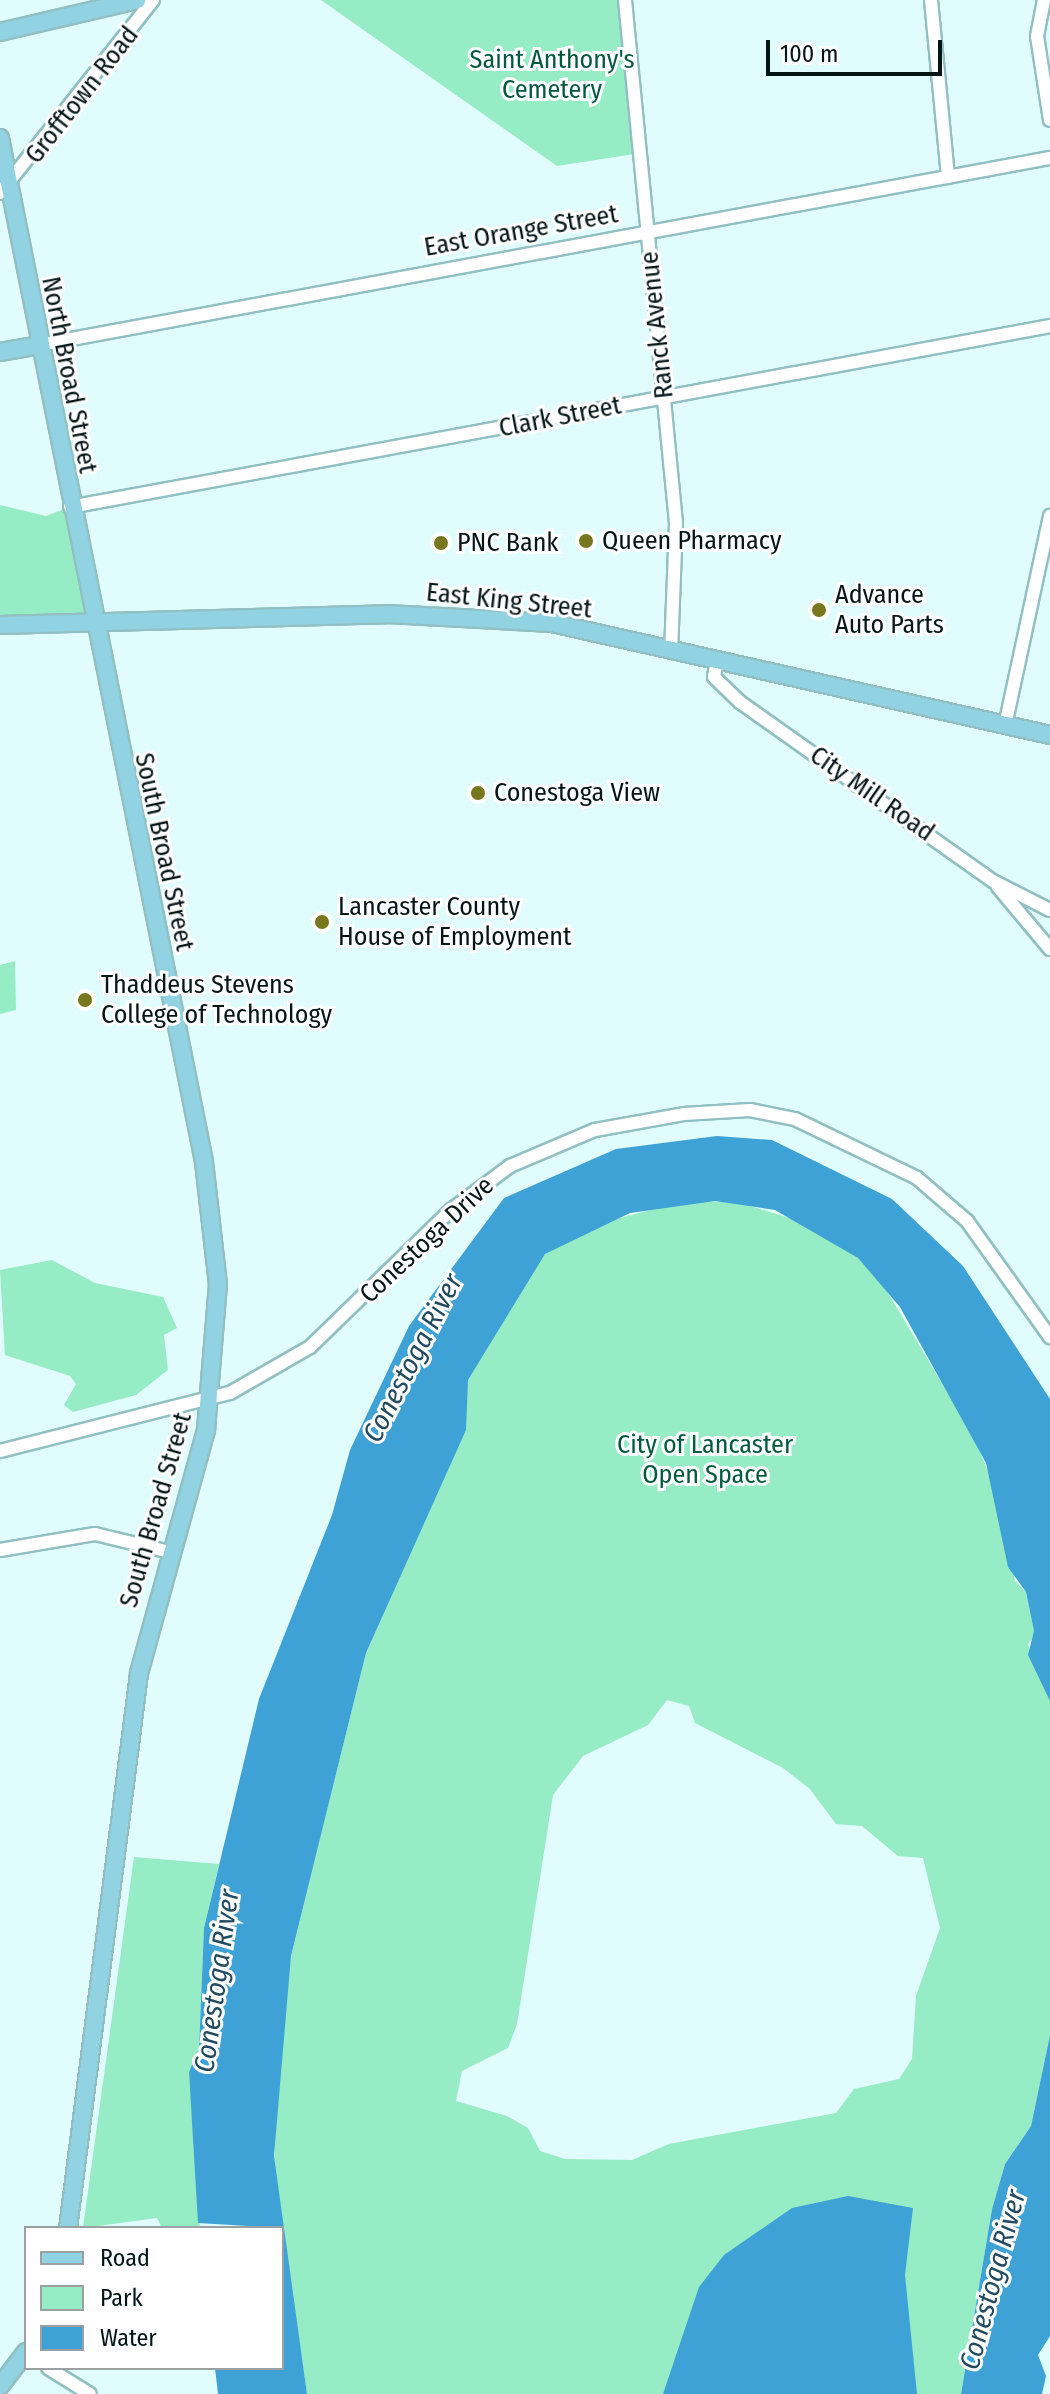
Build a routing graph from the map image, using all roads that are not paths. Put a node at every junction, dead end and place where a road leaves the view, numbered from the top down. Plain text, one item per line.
1 (137, 0) edge
2 (153, 0) edge
3 (625, 0) edge
4 (931, 0) edge
5 (1044, 0) edge
6 (0, 32) edge
7 (1050, 120) edge
8 (0, 138) edge
9 (1050, 158) edge
10 (948, 177) junction
11 (5, 191) edge
12 (648, 232) junction
13 (1050, 326) edge
14 (39, 345) junction
15 (0, 352) edge
16 (664, 397) junction
17 (70, 507) junction
18 (1050, 516) edge
19 (91, 621) junction
20 (0, 625) edge
21 (671, 651) junction
22 (717, 661) junction
23 (1005, 726) junction
24 (1050, 735) edge
25 (993, 881) junction
26 (1050, 910) edge
27 (1050, 949) edge
28 (1050, 1337) edge
29 (212, 1401) junction
30 (0, 1451) edge
31 (0, 1550) edge
32 (170, 1552) junction
33 (68, 2226) edge
34 (24, 2355) edge
35 (51, 2370) edge
36 (0, 2386) edge
37 (90, 2394) edge

1 - 6 main road
2 - 11 street, Grofftown Road
3 - 12 street, Ranck Avenue
4 - 10 street
5 - 7 street
8 - 11 main road, North Broad Street
9 - 10 street, East Orange Street
10 - 12 street, East Orange Street
11 - 14 main road, North Broad Street
12 - 14 street, East Orange Street
12 - 16 street, Ranck Avenue
13 - 16 street, Clark Street
14 - 15 main road, East Orange Street
14 - 17 main road, North Broad Street
16 - 17 street, Clark Street
16 - 21 street, Ranck Avenue
17 - 19 main road, North Broad Street
18 - 23 street
19 - 20 main road, East King Street
19 - 21 main road, East King Street
19 - 29 main road, South Broad Street
21 - 22 main road, East King Street
22 - 23 main road, East King Street
22 - 25 street, City Mill Road
23 - 24 main road, East King Street
25 - 26 street, City Mill Road
25 - 27 street
28 - 29 street, Conestoga Drive
29 - 30 street, Conestoga Drive
29 - 32 main road, South Broad Street
31 - 32 street
32 - 33 main road, South Broad Street
34 - 36 main road
35 - 37 street

